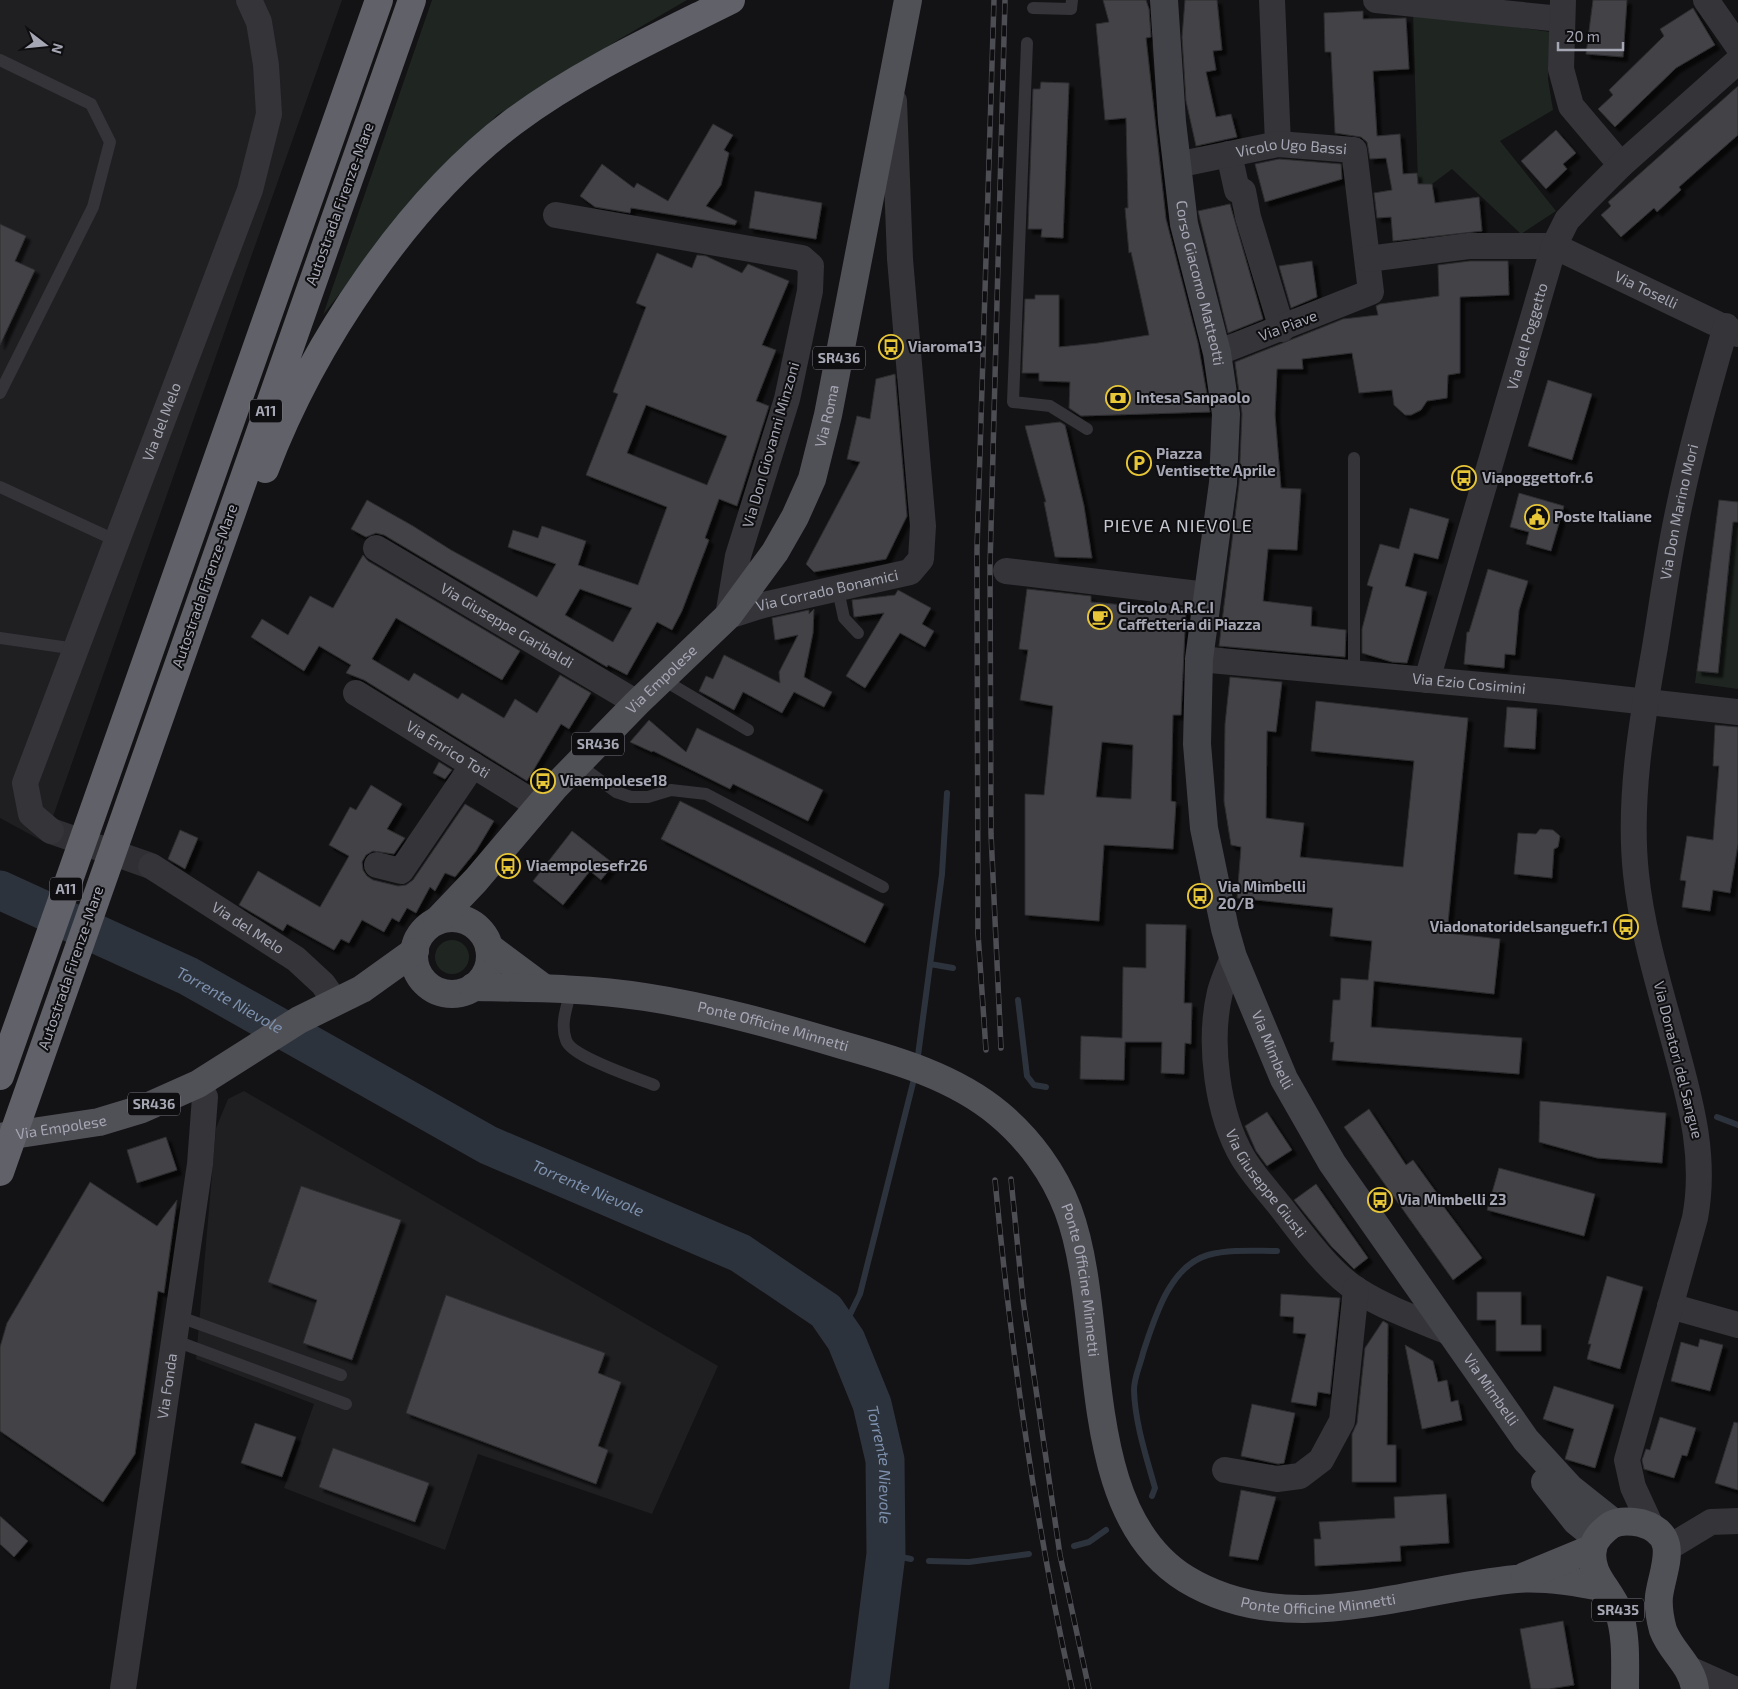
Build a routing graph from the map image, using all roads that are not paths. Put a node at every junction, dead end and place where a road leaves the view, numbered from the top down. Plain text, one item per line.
1 (249, 0) edge
2 (362, 0) edge
3 (379, 0) edge
4 (412, 0) edge
5 (731, 0) edge
6 (908, 0) edge
7 (1072, 0) edge
8 (1164, 0) edge
9 (1272, 0) edge
10 (1375, 0) edge
11 (1706, 0) edge
12 (1033, 8) dead end
13 (1562, 9) edge
14 (1027, 43) dead end
15 (0, 60) edge
16 (1737, 60) edge
17 (893, 78) junction
18 (1278, 144) junction
19 (879, 148) junction
20 (1230, 154) junction
21 (1191, 162) dead end
22 (1621, 165) junction
23 (898, 184) junction
24 (556, 215) dead end
25 (1554, 246) junction
26 (1368, 259) junction
27 (275, 295) junction
28 (1282, 329) junction
29 (1732, 330) edge
30 (1217, 353) junction
31 (0, 393) edge
32 (1087, 429) dead end
33 (1354, 458) dead end
34 (0, 487) edge
35 (117, 541) junction
36 (376, 548) dead end
37 (921, 559) joint
38 (1006, 571) dead end
39 (838, 590) junction
40 (1207, 595) junction
41 (728, 616) junction
42 (858, 633) dead end
43 (0, 638) edge
44 (76, 649) junction
45 (182, 652) junction
46 (1199, 659) junction
47 (1354, 674) junction
48 (662, 679) junction
49 (1427, 680) junction
50 (356, 693) dead end
51 (1645, 702) junction
52 (638, 703) junction
53 (1738, 712) edge
54 (748, 730) dead end
55 (578, 764) junction
56 (473, 765) junction
57 (539, 806) junction
58 (51, 830) tunnel mouth
59 (377, 865) dead end
60 (151, 866) tunnel mouth
61 (476, 880) junction
62 (883, 887) dead end
63 (437, 921) junction
64 (467, 921) junction
65 (489, 947) junction
66 (415, 951) junction
67 (1233, 957) junction
68 (429, 986) junction
69 (473, 987) junction
70 (362, 989) junction
71 (557, 989) junction
72 (335, 1001) junction
73 (0, 1076) edge
74 (198, 1084) junction
75 (654, 1085) dead end
76 (0, 1137) edge
77 (0, 1172) edge
78 (1356, 1289) junction
79 (1670, 1306) junction
80 (1738, 1325) edge
81 (175, 1328) junction
82 (1450, 1332) junction
83 (341, 1375) dead end
84 (346, 1404) dead end
85 (1225, 1470) dead end
86 (1738, 1522) edge
87 (1651, 1526) junction
88 (1601, 1537) junction
89 (1668, 1548) junction
90 (1519, 1579) junction
91 (1605, 1588) junction
92 (1692, 1679) edge
93 (123, 1689) edge
94 (1625, 1689) edge
95 (1734, 1689) edge

1 - 35 street, Via del Melo
2 - 27 highway
3 - 27 highway, Autostrada Firenze-Mare / A11
4 - 45 highway, Autostrada Firenze-Mare / A11
5 - 45 highway
6 - 17 main road, Via Roma / SR436
7 - 12 lane
8 - 30 main road, Corso Giacomo Matteotti
9 - 18 street
10 - 13 street
11 - 16 street
13 - 22 street
14 - 32 lane
15 - 31 lane
16 - 22 street, Via del Poggetto
17 - 19 main road, Via Roma / SR436
17 - 23 street, Via Roma
18 - 20 street, Vicolo Ugo Bassi
18 - 26 street, Vicolo Ugo Bassi
19 - 23 street
19 - 41 main road, Via Roma / SR436
20 - 21 street, Vicolo Ugo Bassi
20 - 28 street
22 - 25 street, Via del Poggetto
23 - 37 street, Via Roma
24 - 41 street, Via Don Giovanni Minzoni
25 - 26 street
25 - 29 street, Via Toselli
25 - 49 street, Via del Poggetto
26 - 28 street, Via Piave
27 - 73 highway, Autostrada Firenze-Mare / A11
28 - 30 street, Via Piave
29 - 51 street, Via Don Marino Mori
30 - 40 main road, Corso Giacomo Matteotti
33 - 47 lane
34 - 35 lane
35 - 44 street, Via del Melo
36 - 52 street, Via Giuseppe Garibaldi
37 - 39 street, Via Corrado Bonamici
38 - 40 street
39 - 41 street, Via Corrado Bonamici
39 - 42 lane
40 - 46 main road, Via Mimbelli
41 - 48 main road, Via Empolese / SR436
43 - 44 lane
44 - 58 street, Via del Melo
45 - 77 highway, Autostrada Firenze-Mare / A11
46 - 47 street, Via Ezio Cosimini
46 - 67 main road, Via Mimbelli
47 - 49 street, Via Ezio Cosimini
48 - 52 main road, Via Empolese / SR436
48 - 54 lane
49 - 51 street, Via Ezio Cosimini
50 - 56 street, Via Enrico Toti
51 - 53 street, Via Ezio Cosimini
51 - 79 street, Via Donatori del Sangue
52 - 55 main road, Via Empolese / SR436
55 - 57 main road, Via Empolese / SR436
55 - 62 lane
56 - 57 street, Via Enrico Toti
56 - 59 street
57 - 61 main road, Via Empolese / SR436
60 - 72 street, Via del Melo
61 - 63 main road, Via Empolese / SR436
61 - 64 main road, Via Empolese / SR436
63 - 64 main road
63 - 66 main road, Via Empolese
64 - 65 main road
65 - 69 main road
65 - 71 main road
66 - 68 main road
66 - 70 main road, Via Empolese / SR436
67 - 78 street, Via Giuseppe Giusti
67 - 82 main road, Via Mimbelli
68 - 69 main road, Via Empolese
68 - 70 main road, Via Empolese / SR436
69 - 71 main road, Ponte Officine Minnetti
70 - 72 main road, Via Empolese / SR436
71 - 75 lane
71 - 90 main road, Ponte Officine Minnetti
72 - 74 main road, Via Empolese / SR436
74 - 76 main road, Via Empolese / SR436
74 - 81 street, Via Fonda
78 - 82 street, Via Giuseppe Giusti
78 - 85 street
79 - 80 street
79 - 87 street, Via Donatori del Sangue
81 - 83 lane
81 - 84 lane
81 - 93 street, Via Fonda
82 - 88 main road, Via Mimbelli
86 - 89 street
87 - 88 main road
87 - 89 main road
88 - 90 main road, Ponte Officine Minnetti
88 - 91 main road, SR435
89 - 92 main road, SR435
90 - 91 main road, Ponte Officine Minnetti
91 - 94 main road, SR435
92 - 95 street

